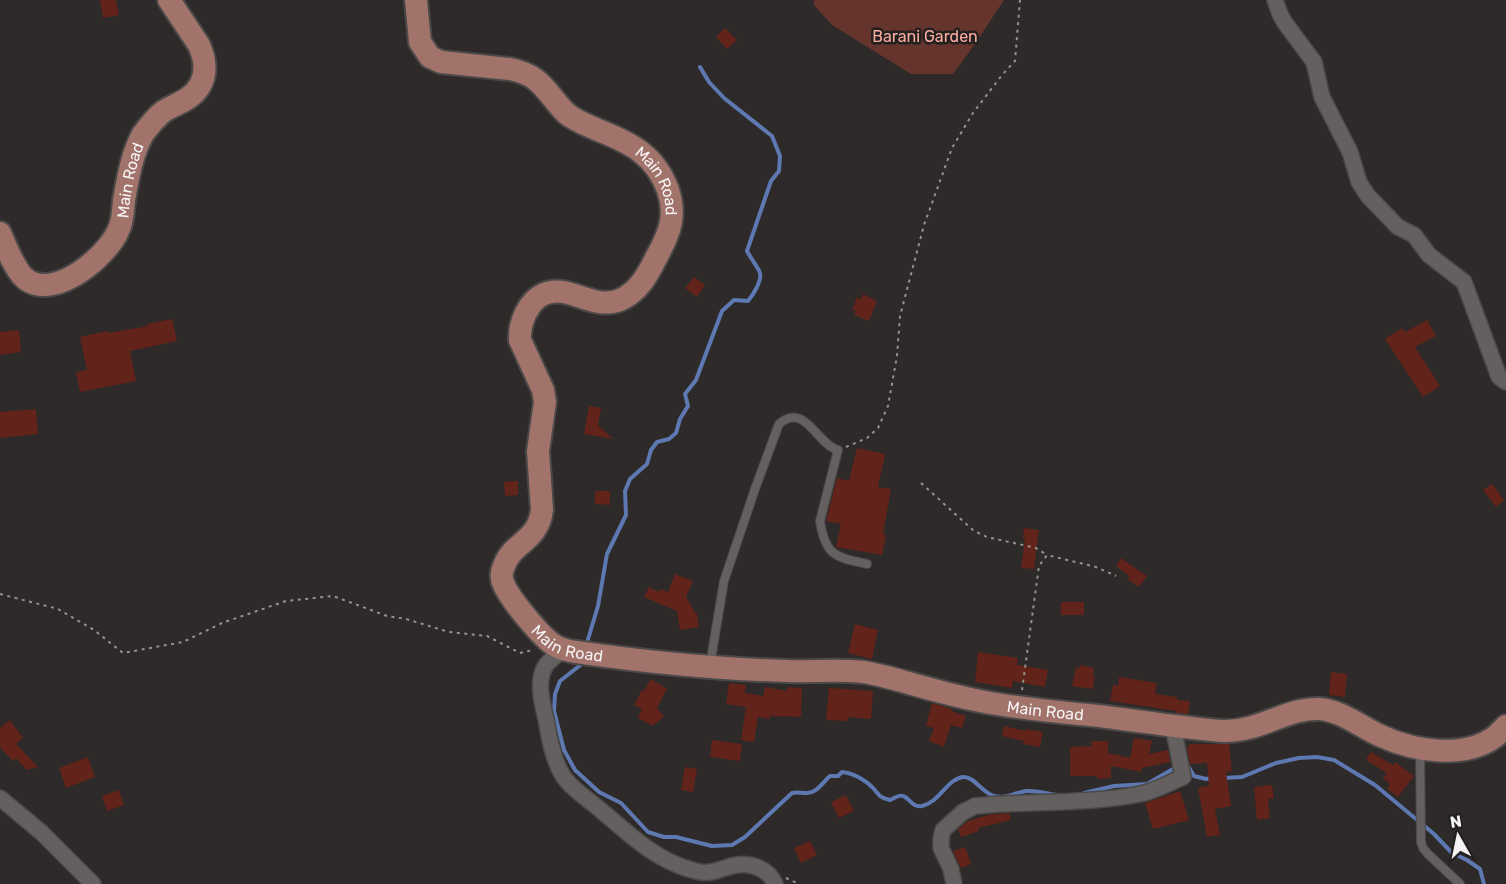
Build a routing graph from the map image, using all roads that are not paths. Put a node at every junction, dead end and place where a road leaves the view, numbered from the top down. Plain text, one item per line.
1 (169, 0) edge
2 (416, 0) edge
3 (1275, 0) edge
4 (0, 233) edge
5 (1506, 382) edge
6 (867, 564) dead end
7 (560, 648) junction
8 (710, 666) junction
9 (1173, 726) junction
10 (1506, 726) edge
11 (1420, 748) junction
12 (0, 798) edge
13 (93, 884) edge
14 (775, 884) edge
15 (954, 884) edge
16 (1460, 884) edge

1 - 4 main road, Main Road
2 - 7 main road, Main Road
3 - 5 street
6 - 8 lane
7 - 8 main road, Main Road
7 - 14 street
8 - 9 main road, Main Road
9 - 11 main road, Main Road
9 - 15 street
10 - 11 main road, Main Road
11 - 16 lane
12 - 13 street

